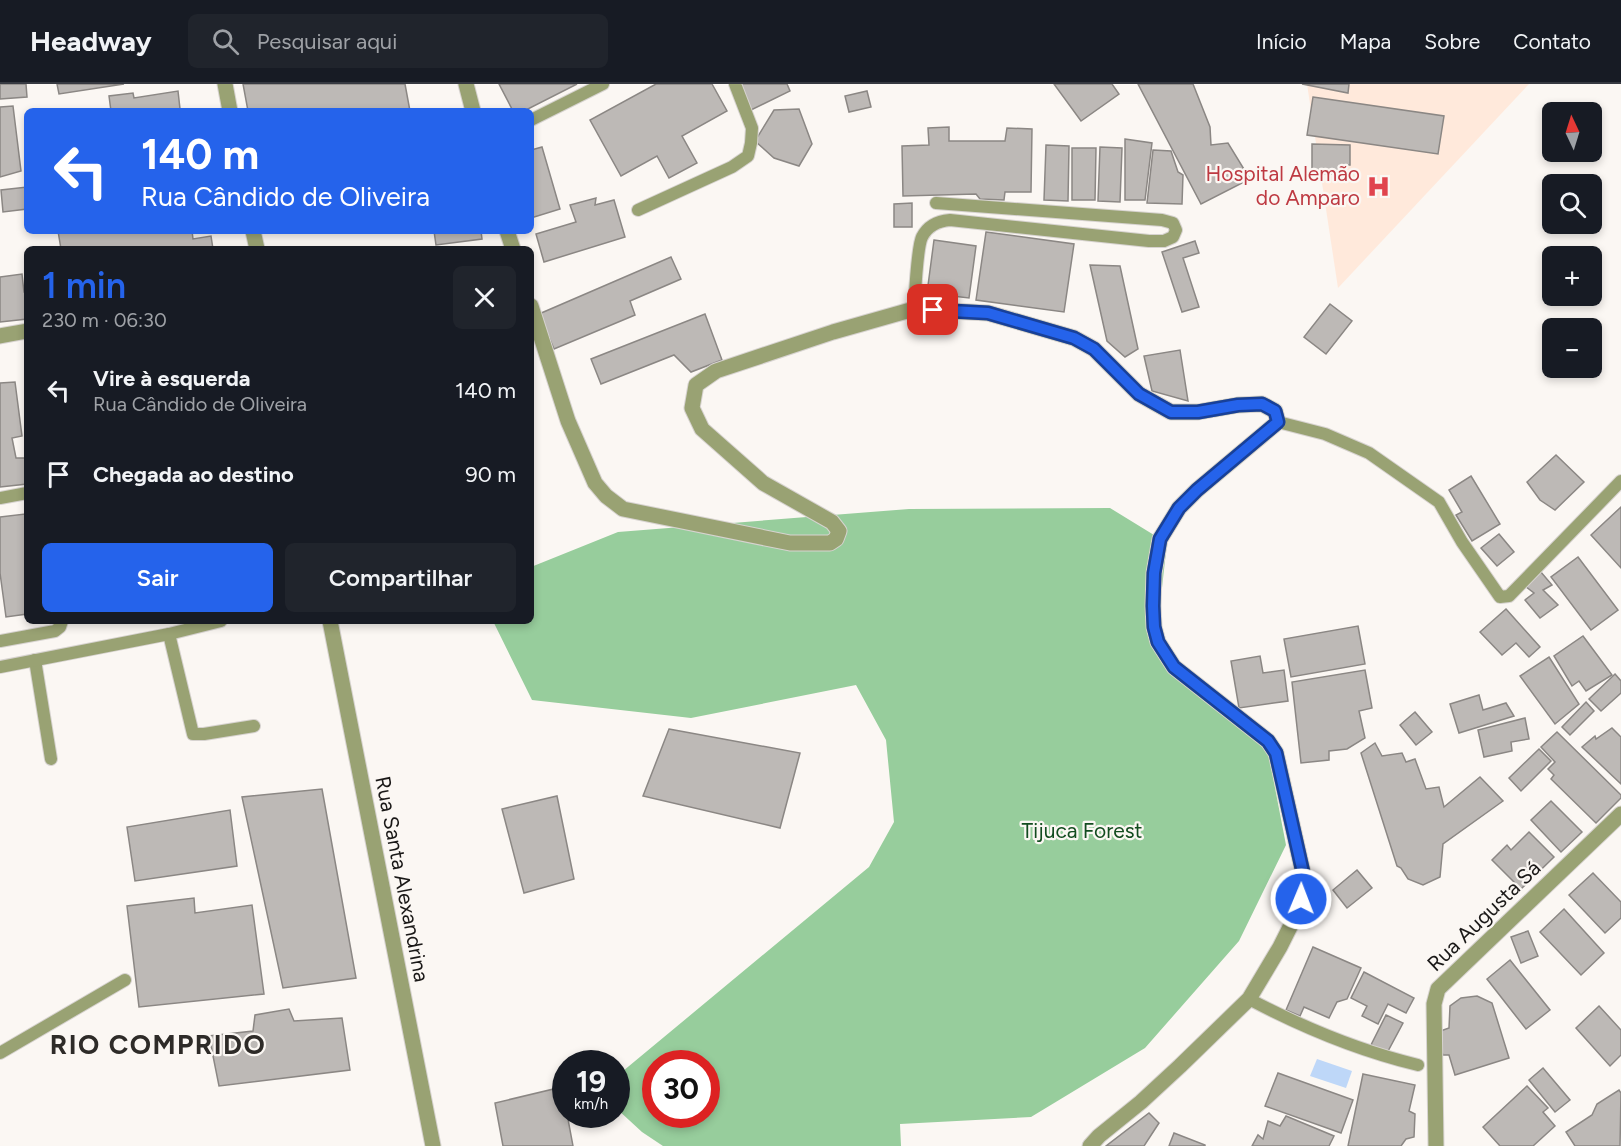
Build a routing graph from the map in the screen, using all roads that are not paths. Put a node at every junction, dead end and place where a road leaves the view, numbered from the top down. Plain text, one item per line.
1 (225, 84) edge
2 (466, 84) edge
3 (603, 84) edge
4 (735, 84) edge
5 (229, 108) edge
6 (472, 108) edge
7 (534, 118) edge
8 (936, 203) dead end
9 (638, 210) dead end
10 (914, 309) junction
11 (534, 315) edge
12 (24, 332) edge
13 (0, 336) edge
14 (1278, 422) junction
15 (1621, 481) edge
16 (24, 494) edge
17 (0, 498) edge
18 (61, 624) edge
19 (209, 624) edge
20 (331, 624) edge
21 (169, 634) junction
22 (0, 641) edge
23 (35, 660) junction
24 (0, 667) edge
25 (254, 726) dead end
26 (51, 759) dead end
27 (1621, 814) edge
28 (125, 980) dead end
29 (1249, 999) junction
30 (0, 1053) edge
31 (1418, 1065) dead end
32 (433, 1146) edge
33 (1090, 1146) edge
34 (1436, 1146) edge

1 - 5 street
2 - 6 street
3 - 7 lane
4 - 9 lane
8 - 10 lane
10 - 11 street
10 - 14 street
12 - 13 street
14 - 15 lane
14 - 29 street
16 - 17 lane
18 - 22 lane
19 - 21 lane
20 - 32 street, Rua Santa Alexandrina
21 - 23 lane
21 - 25 lane
23 - 24 lane
23 - 26 lane
27 - 34 street, Rua Augusta Sá
28 - 30 lane
29 - 31 lane
29 - 33 street

